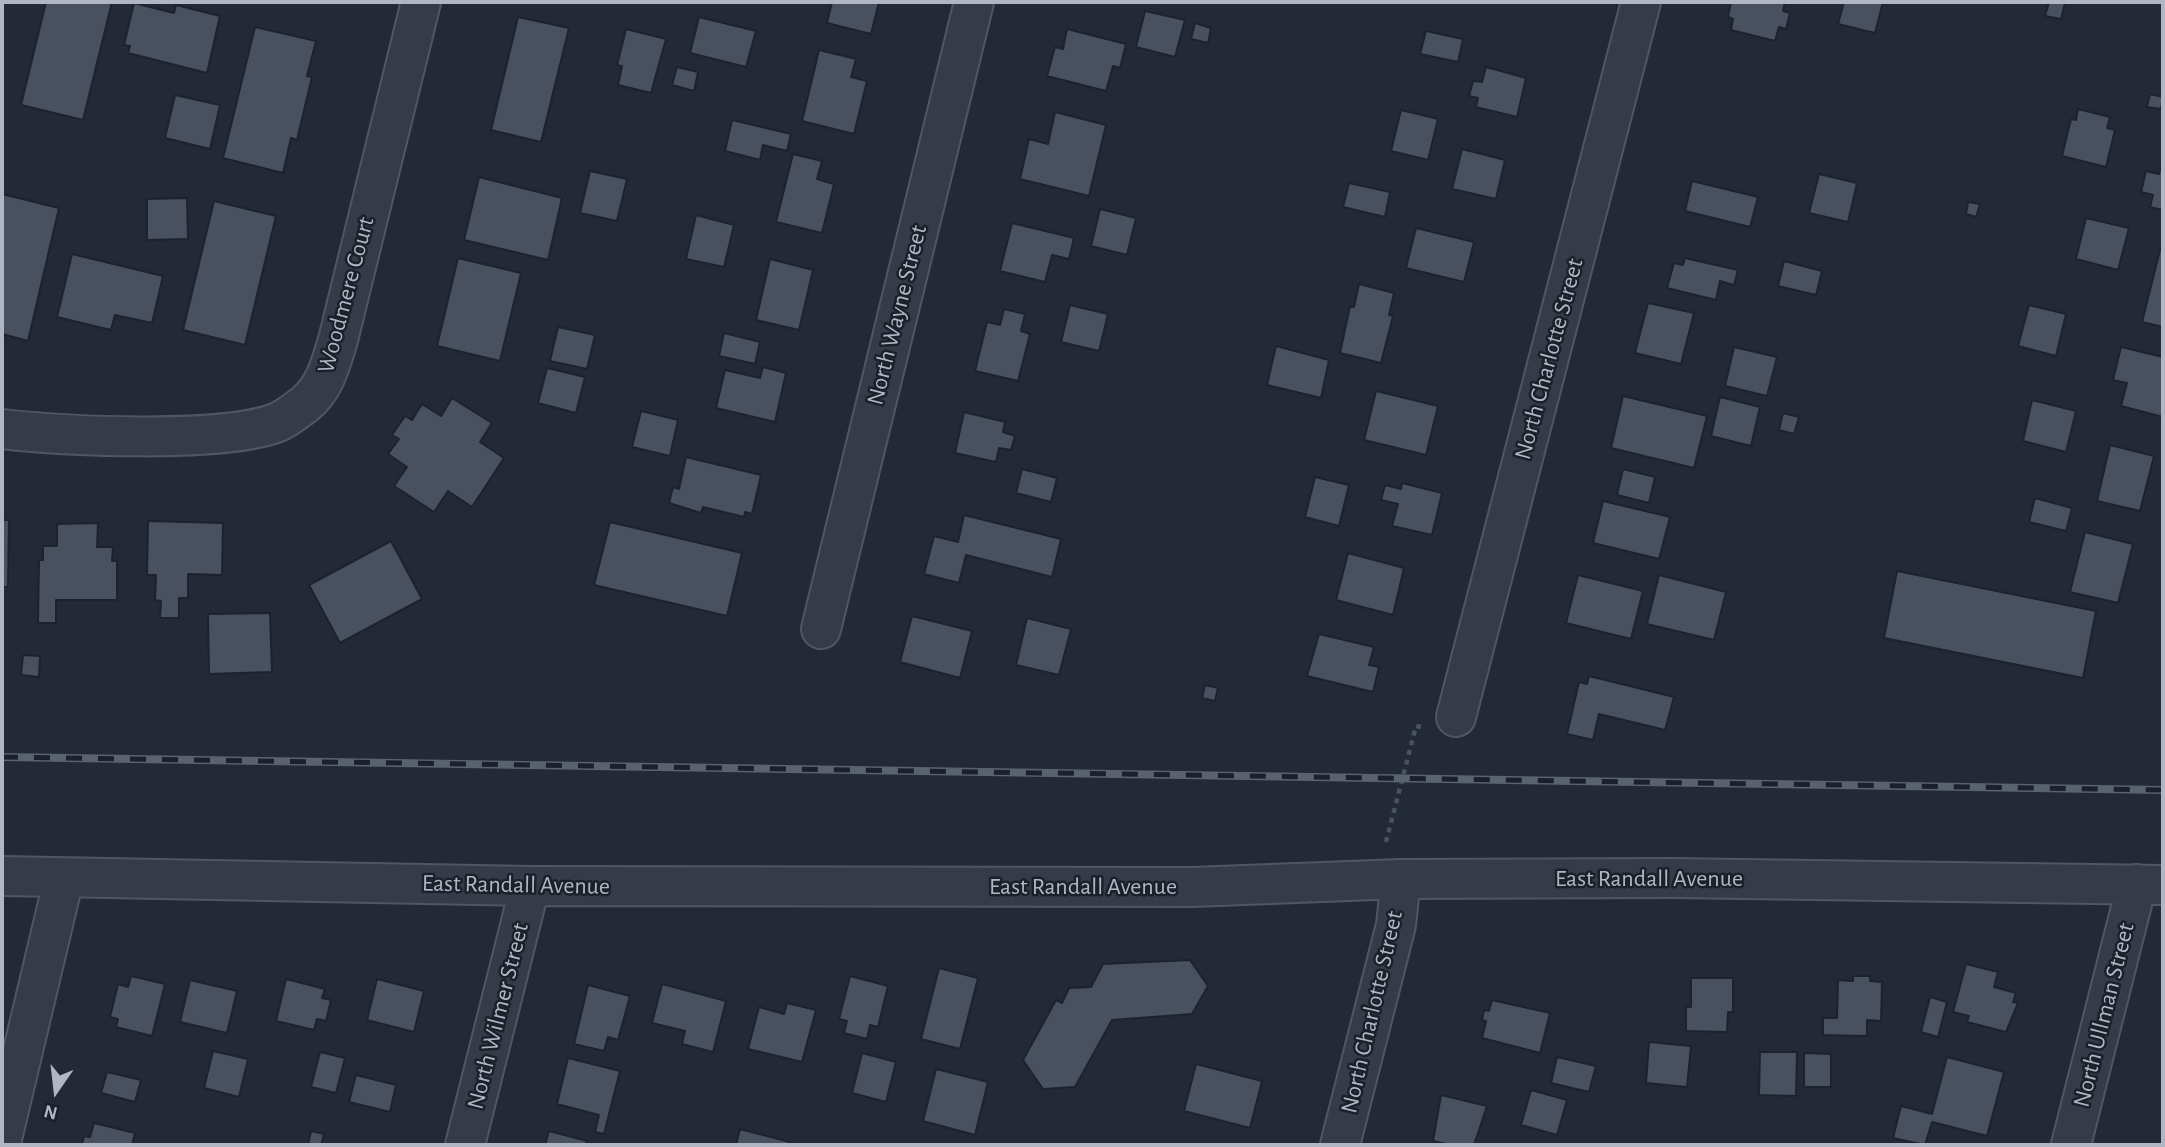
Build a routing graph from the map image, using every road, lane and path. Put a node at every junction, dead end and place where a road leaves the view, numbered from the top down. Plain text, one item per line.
1 (421, 2) edge
2 (974, 2) edge
3 (1642, 2) edge
4 (2, 429) edge
5 (821, 629) dead end
6 (1443, 722) joint
7 (2, 876) edge
8 (64, 878) junction
9 (1389, 879) junction
10 (2150, 884) edge
11 (530, 886) junction
12 (2, 1139) edge
13 (465, 1145) edge
14 (1340, 1145) edge
15 (2071, 1145) edge

1 - 4 street, Woodmere Court
2 - 5 street, North Wayne Street
3 - 6 street, North Charlotte Street
6 - 9 path
7 - 8 street, East Randall Avenue
8 - 11 street, East Randall Avenue
8 - 12 street
9 - 10 street, East Randall Avenue
9 - 11 street, East Randall Avenue
9 - 14 street, North Charlotte Street
10 - 15 street, North Ullman Street
11 - 13 street, North Wilmer Street

